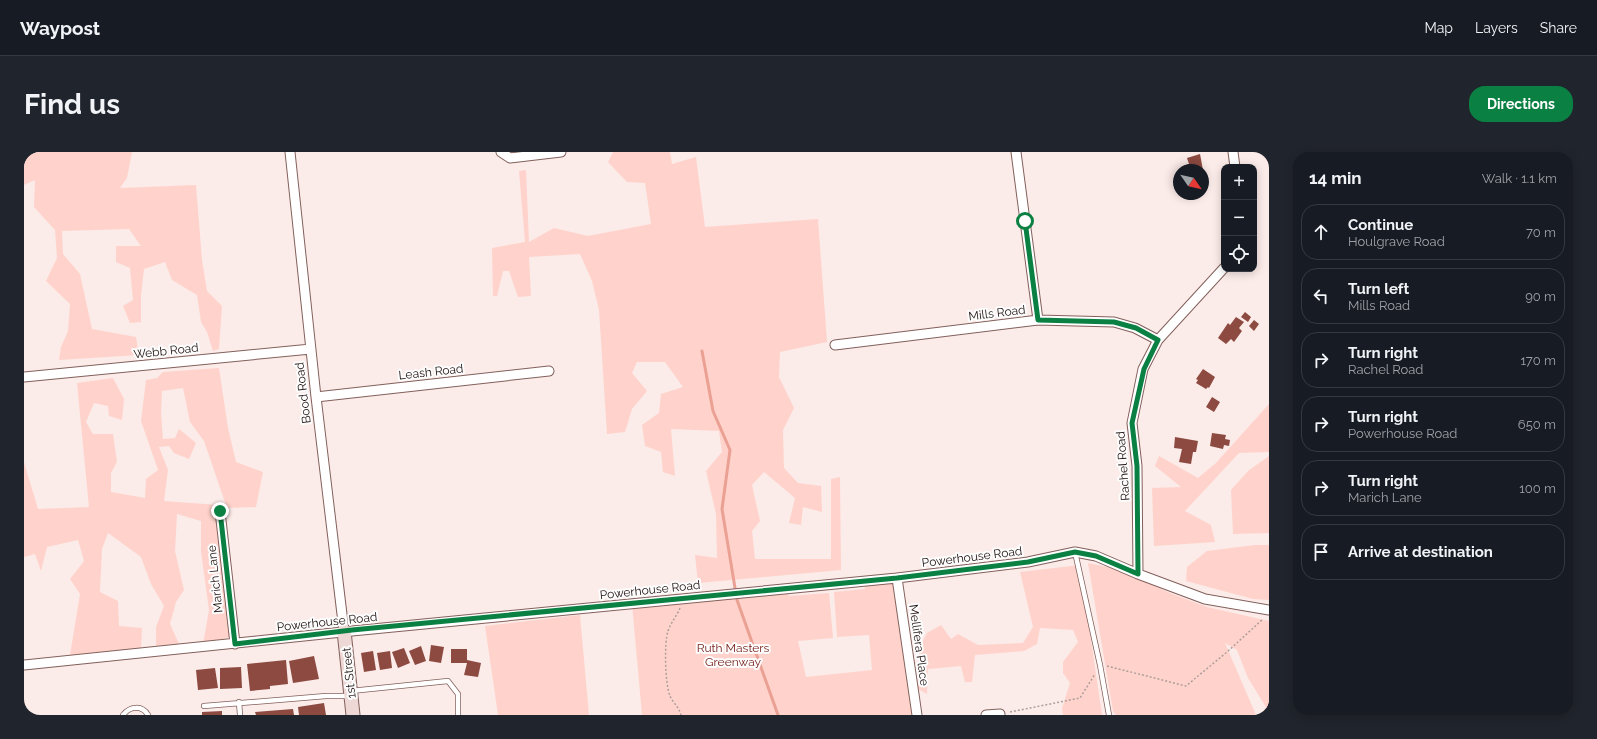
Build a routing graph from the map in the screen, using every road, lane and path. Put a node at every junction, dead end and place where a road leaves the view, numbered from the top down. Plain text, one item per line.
1 (290, 152) edge
2 (501, 152) edge
3 (562, 152) edge
4 (1016, 152) edge
5 (1233, 152) edge
6 (1235, 164) edge
7 (1221, 271) edge
8 (1038, 320) junction
9 (1158, 340) junction
10 (835, 345) dead end
11 (310, 349) junction
12 (549, 371) dead end
13 (24, 377) edge
14 (316, 397) junction
15 (220, 511) dead end
16 (1075, 552) junction
17 (1138, 574) junction
18 (897, 578) junction
19 (682, 599) junction
20 (1269, 610) edge
21 (1264, 618) dead end
22 (344, 631) junction
23 (235, 644) junction
24 (24, 665) edge
25 (1100, 665) junction
26 (351, 693) junction
27 (239, 702) junction
28 (204, 706) dead end
29 (1000, 714) edge
30 (124, 715) edge
31 (148, 715) edge
32 (240, 715) edge
33 (353, 715) edge
34 (458, 715) edge
35 (681, 715) edge
36 (917, 715) edge
37 (986, 715) edge
38 (1109, 715) edge

1 - 11 street, Bood Road
2 - 3 street
4 - 8 street
5 - 6 street
7 - 9 street, Rachel Road
8 - 9 street, Mills Road
8 - 10 street, Mills Road
9 - 17 street, Rachel Road
11 - 13 street, Webb Road
11 - 14 street, Bood Road
12 - 14 street, Leash Road
14 - 22 street, Bood Road
15 - 23 street, Marich Lane
16 - 17 street, Powerhouse Road
16 - 18 street, Powerhouse Road
16 - 25 lane
17 - 20 street, Powerhouse Road
18 - 19 street, Powerhouse Road
18 - 36 street, Mellifera Place
19 - 22 street, Powerhouse Road
19 - 35 path
21 - 25 path
22 - 23 street, Powerhouse Road
22 - 26 street, 1st Street
23 - 24 street, Powerhouse Road
25 - 29 path
25 - 38 lane
26 - 27 lane
26 - 33 street, 1st Street
26 - 34 lane
27 - 28 lane
27 - 32 lane
29 - 37 street
30 - 31 lane

